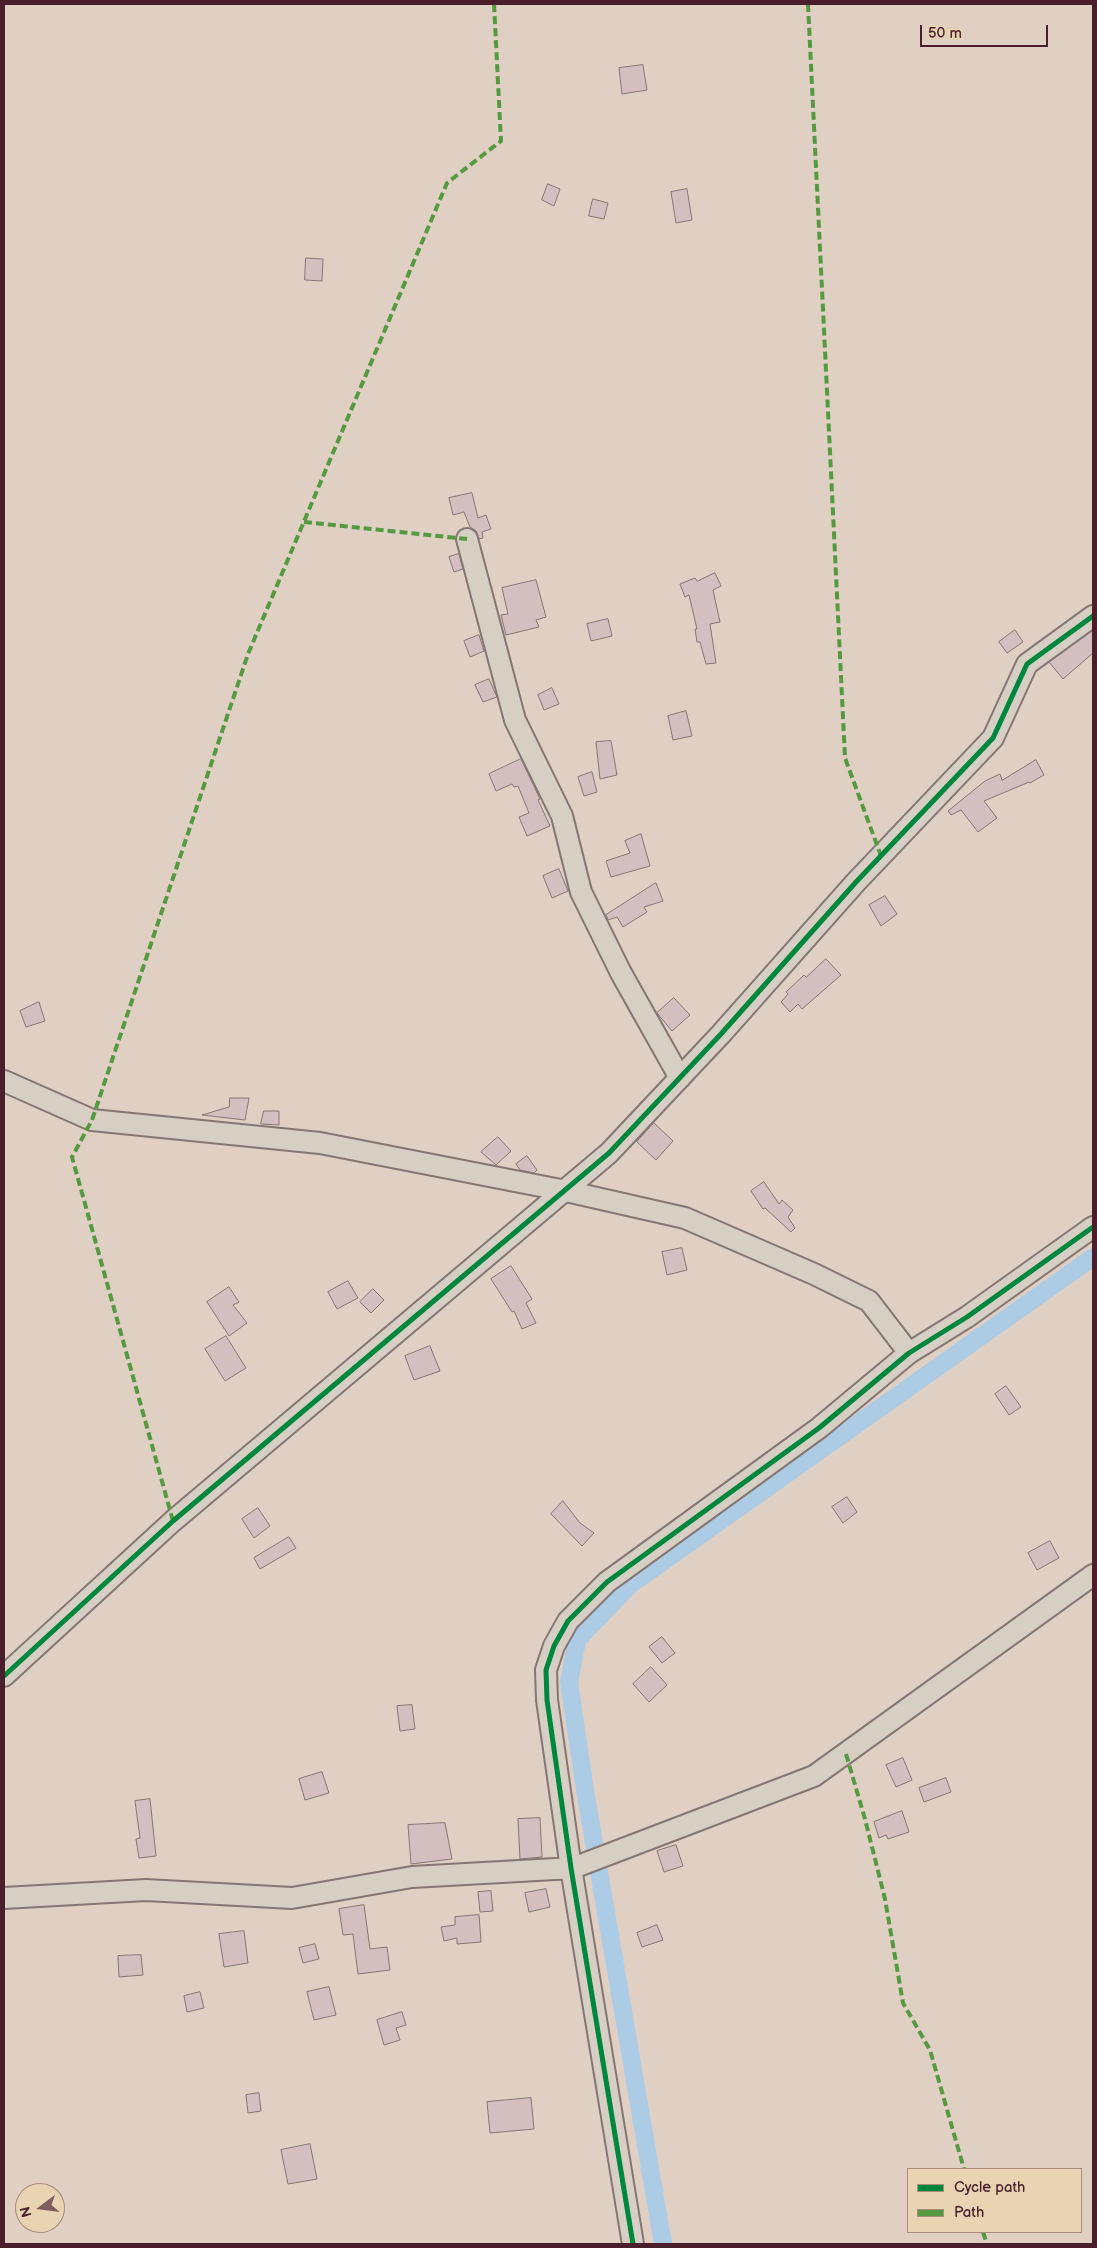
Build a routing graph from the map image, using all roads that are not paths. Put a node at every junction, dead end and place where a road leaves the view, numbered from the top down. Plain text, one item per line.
1 (467, 539) dead end
2 (1093, 616) edge
3 (680, 1078) junction
4 (4, 1081) edge
5 (566, 1191) junction
6 (1093, 1226) edge
7 (909, 1353) junction
8 (1093, 1575) edge
9 (4, 1676) edge
10 (572, 1868) junction
11 (4, 1898) edge
12 (633, 2244) edge

1 - 3 street
2 - 3 street
3 - 5 street
4 - 5 street
5 - 7 street
5 - 9 street
6 - 7 street
7 - 10 street
8 - 10 street
10 - 11 street
10 - 12 street

